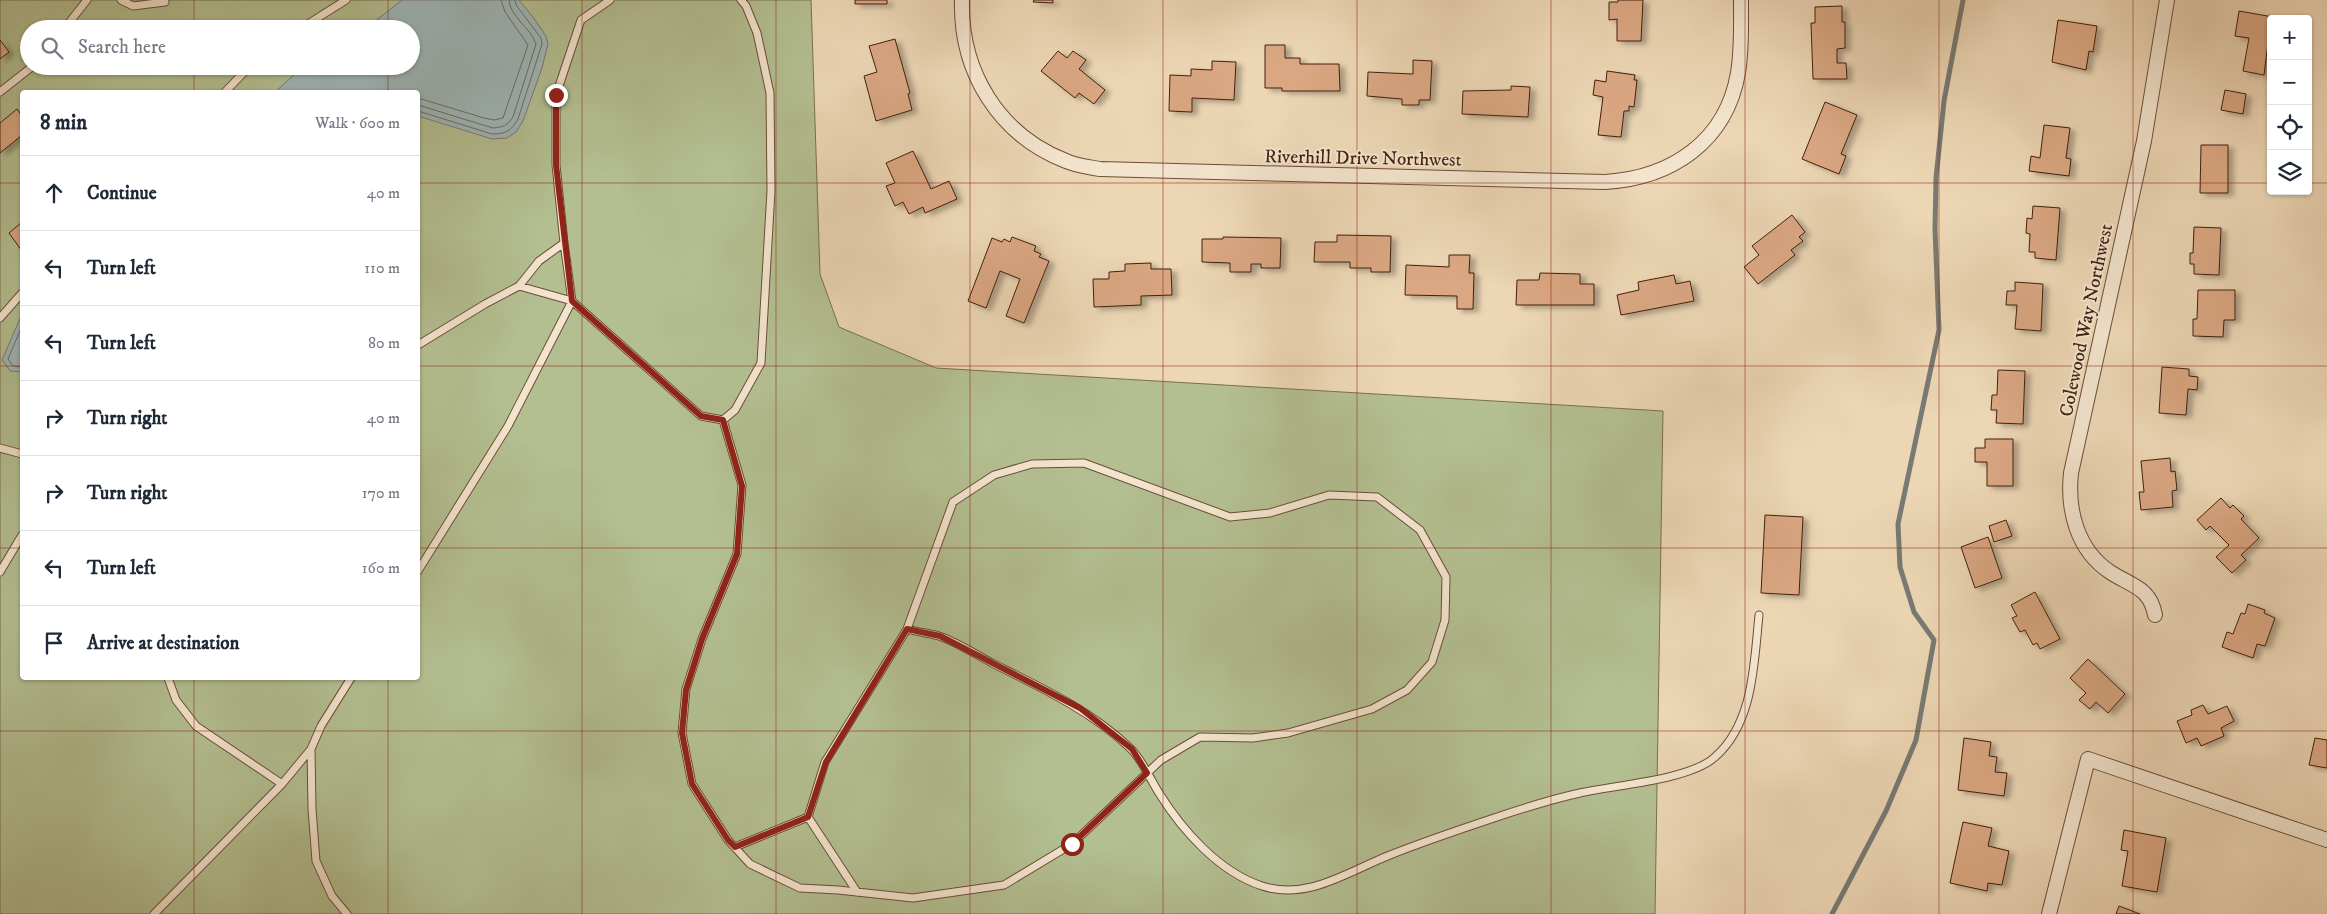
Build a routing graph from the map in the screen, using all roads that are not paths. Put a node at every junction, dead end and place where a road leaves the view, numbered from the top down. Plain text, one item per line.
1 (87, 0) edge
2 (121, 0) edge
3 (346, 0) edge
4 (610, 0) edge
5 (741, 0) edge
6 (962, 0) edge
7 (1741, 0) edge
8 (2167, 0) edge
9 (166, 2) dead end
10 (71, 20) edge
11 (314, 20) edge
12 (22, 75) edge
13 (241, 75) edge
14 (227, 90) edge
15 (0, 92) edge
16 (564, 243) junction
17 (519, 286) junction
18 (20, 295) edge
19 (572, 301) junction
20 (0, 318) edge
21 (420, 344) edge
22 (723, 420) junction
23 (0, 448) edge
24 (20, 453) edge
25 (20, 537) edge
26 (420, 568) edge
27 (0, 572) edge
28 (1759, 615) dead end
29 (2154, 615) dead end
30 (907, 629) junction
31 (169, 680) edge
32 (350, 680) edge
33 (311, 749) junction
34 (1147, 773) junction
35 (282, 784) junction
36 (808, 817) junction
37 (2327, 840) edge
38 (735, 847) junction
39 (858, 892) junction
40 (154, 914) edge
41 (348, 914) edge
42 (2049, 914) edge

1 - 10 lane
2 - 9 lane
3 - 11 lane
4 - 16 lane
5 - 22 lane
6 - 7 street, Riverhill Drive Northwest
8 - 29 street, Colewood Way Northwest
12 - 15 lane
13 - 14 lane
16 - 17 lane
16 - 19 lane
17 - 19 lane
17 - 21 lane
18 - 20 lane
19 - 22 lane
19 - 26 lane
22 - 38 lane
23 - 24 lane
25 - 27 lane
28 - 34 lane
30 - 34 lane
30 - 34 lane
30 - 36 lane
31 - 35 lane
32 - 33 lane
33 - 35 lane
33 - 41 lane
34 - 39 lane
35 - 40 lane
36 - 38 lane
36 - 39 lane
37 - 42 street
38 - 39 lane

